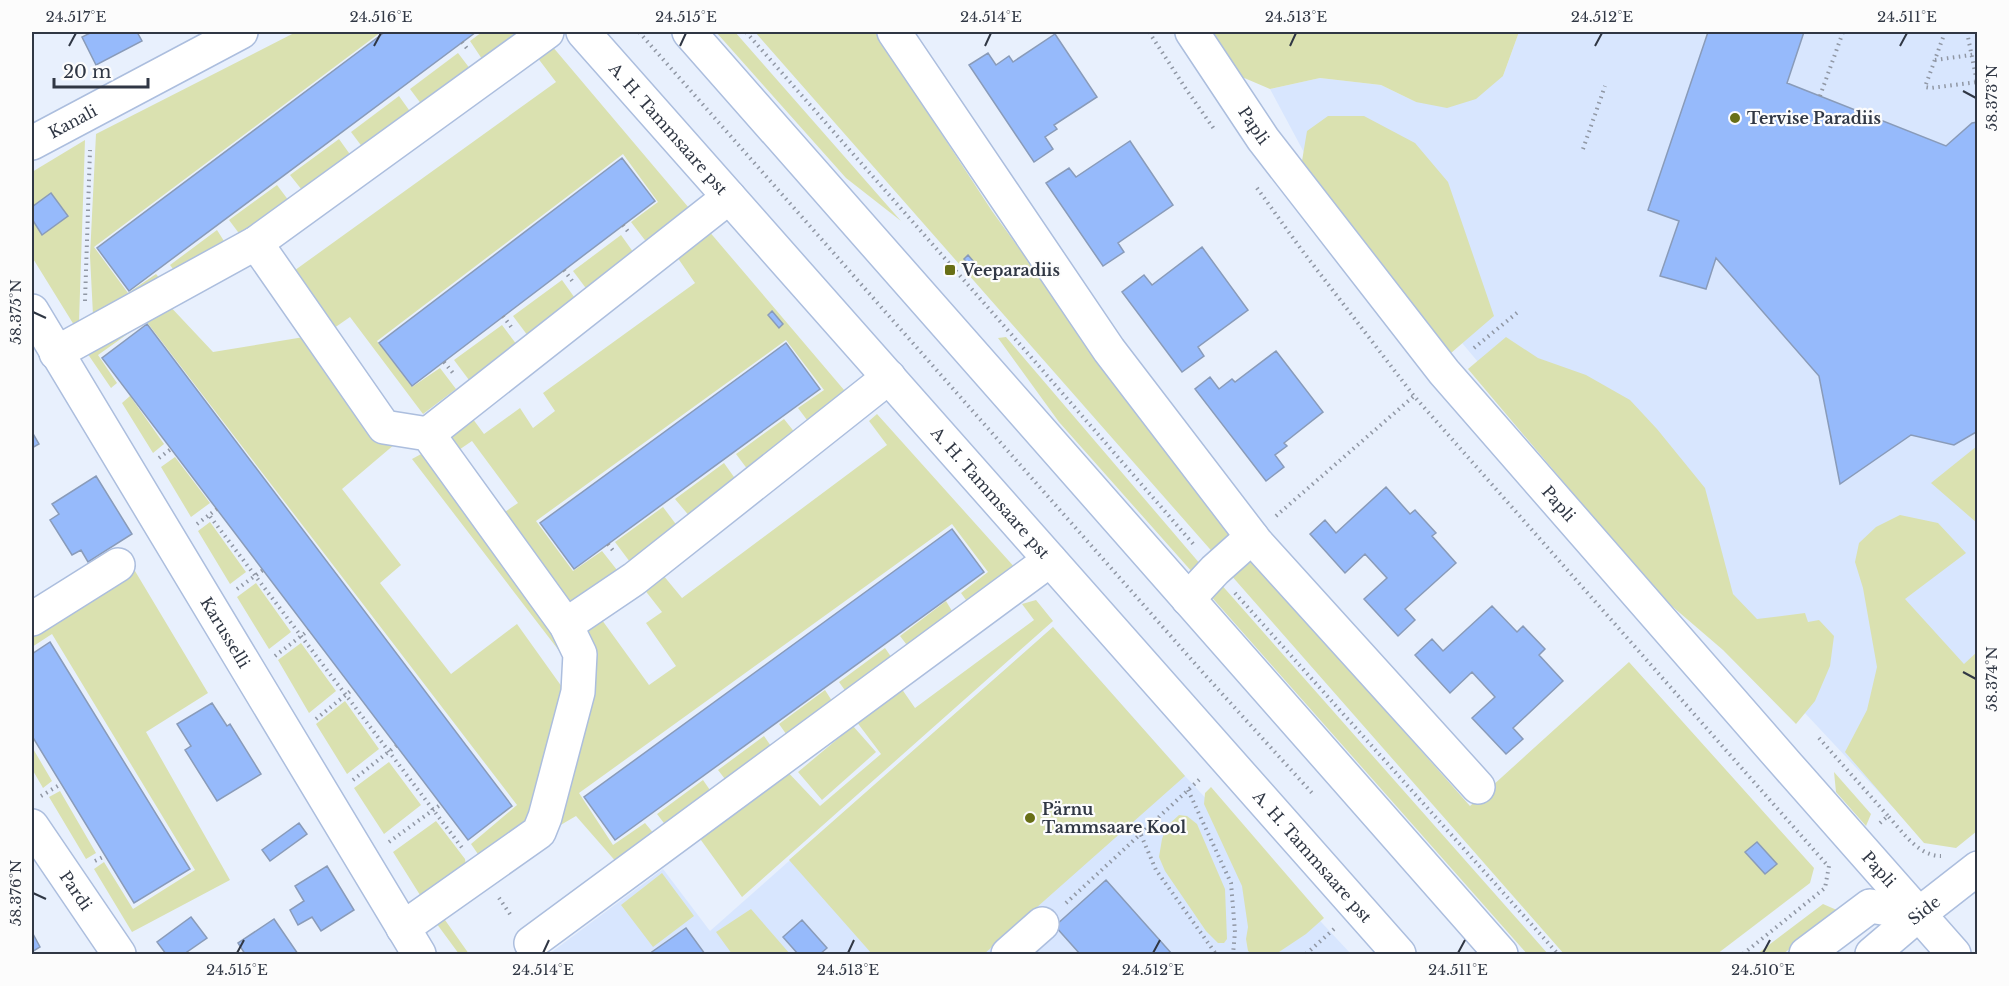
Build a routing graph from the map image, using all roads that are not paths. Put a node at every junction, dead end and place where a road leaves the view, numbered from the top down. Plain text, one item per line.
1 (241, 32) edge
2 (547, 32) edge
3 (583, 32) edge
4 (689, 32) edge
5 (894, 32) edge
6 (1192, 32) edge
7 (32, 143) edge
8 (729, 196) junction
9 (256, 243) junction
10 (32, 311) edge
11 (70, 345) junction
12 (889, 377) junction
13 (428, 434) junction
14 (1252, 537) junction
15 (1050, 560) junction
16 (118, 565) dead end
17 (1188, 599) junction
18 (32, 619) edge
19 (566, 625) junction
20 (1478, 787) dead end
21 (32, 826) edge
22 (1964, 862) edge
23 (1919, 914) junction
24 (1042, 924) road end
25 (411, 941) edge
26 (531, 943) road end
27 (118, 954) edge
28 (1008, 954) edge
29 (1399, 954) edge
30 (1501, 954) edge
31 (1806, 954) edge
32 (1872, 954) edge
33 (1954, 954) edge

1 - 7 street, Kanali
2 - 9 street
3 - 8 street, A. H. Tammsaare pst
4 - 17 street
5 - 14 street
6 - 23 street, Papli
8 - 12 street, A. H. Tammsaare pst
8 - 13 street
9 - 11 street
9 - 13 street
10 - 11 street, Karusselli
11 - 25 street, Karusselli
12 - 15 street, A. H. Tammsaare pst
12 - 19 street
13 - 19 street
14 - 17 street
14 - 20 street
15 - 26 street
15 - 29 street, A. H. Tammsaare pst
16 - 18 street
17 - 30 street
19 - 25 street
21 - 27 street, Pardi
22 - 23 street, Side
23 - 31 street
23 - 32 street, Side
23 - 33 street, Papli
24 - 28 street

